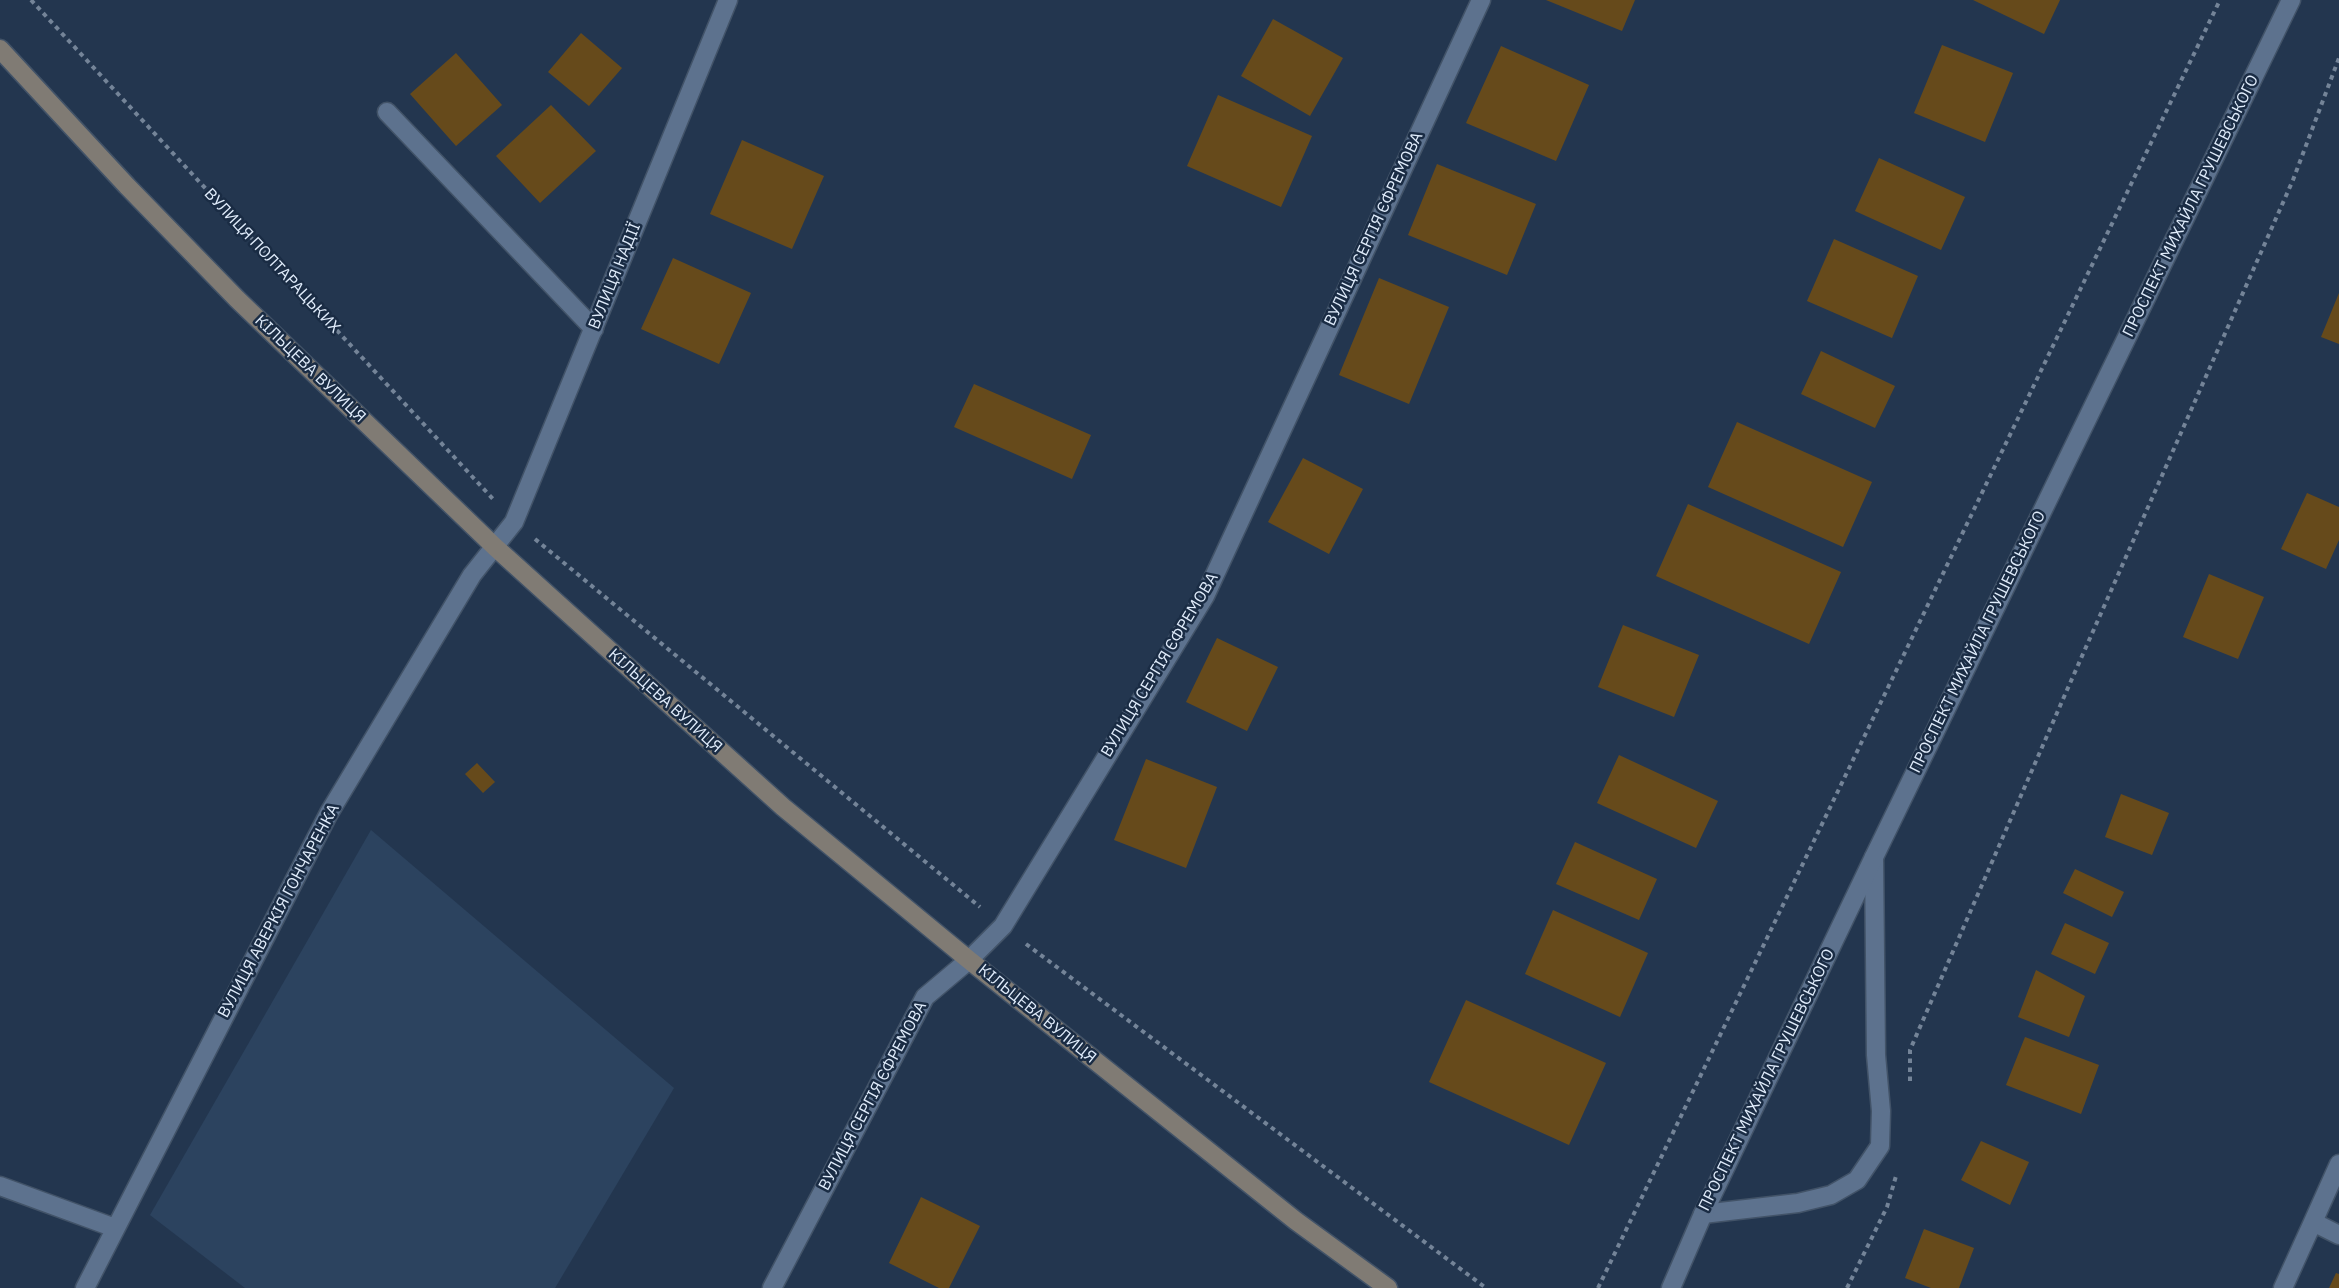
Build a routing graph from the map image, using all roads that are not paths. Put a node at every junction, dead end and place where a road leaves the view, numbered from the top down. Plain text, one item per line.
1 (728, 0) edge
2 (1481, 0) edge
3 (2291, 0) edge
4 (0, 49) edge
5 (387, 112) dead end
6 (594, 329) junction
7 (495, 547) junction
8 (1874, 856) junction
9 (969, 960) junction
10 (2339, 1164) edge
11 (0, 1186) edge
12 (1703, 1214) junction
13 (2313, 1221) junction
14 (115, 1228) junction
15 (2339, 1235) edge
16 (85, 1288) edge
17 (772, 1288) edge
18 (1388, 1288) edge
19 (1671, 1288) edge
20 (2283, 1288) edge

1 - 6 street, ВУЛИЦЯ НАДІЇ
2 - 9 street, ВУЛИЦЯ СЕРГІЯ ЄФРЕМОВА
3 - 8 street, ПРОСПЕКТ МИХАЙЛА ГРУШЕВСЬКОГО
4 - 7 main road, КІЛЬЦЕВА ВУЛИЦЯ
5 - 6 street
6 - 7 street, ВУЛИЦЯ НАДІЇ
7 - 9 main road, КІЛЬЦЕВА ВУЛИЦЯ
7 - 14 street, ВУЛИЦЯ АВЕРКІЯ ГОНЧАРЕНКА
8 - 12 street, ПРОСПЕКТ МИХАЙЛА ГРУШЕВСЬКОГО
8 - 12 street
9 - 17 street, ВУЛИЦЯ СЕРГІЯ ЄФРЕМОВА
9 - 18 main road, КІЛЬЦЕВА ВУЛИЦЯ
10 - 13 street
11 - 14 street
12 - 19 street, ПРОСПЕКТ МИХАЙЛА ГРУШЕВСЬКОГО
13 - 15 street
13 - 20 street
14 - 16 street, ВУЛИЦЯ АВЕРКІЯ ГОНЧАРЕНКА

